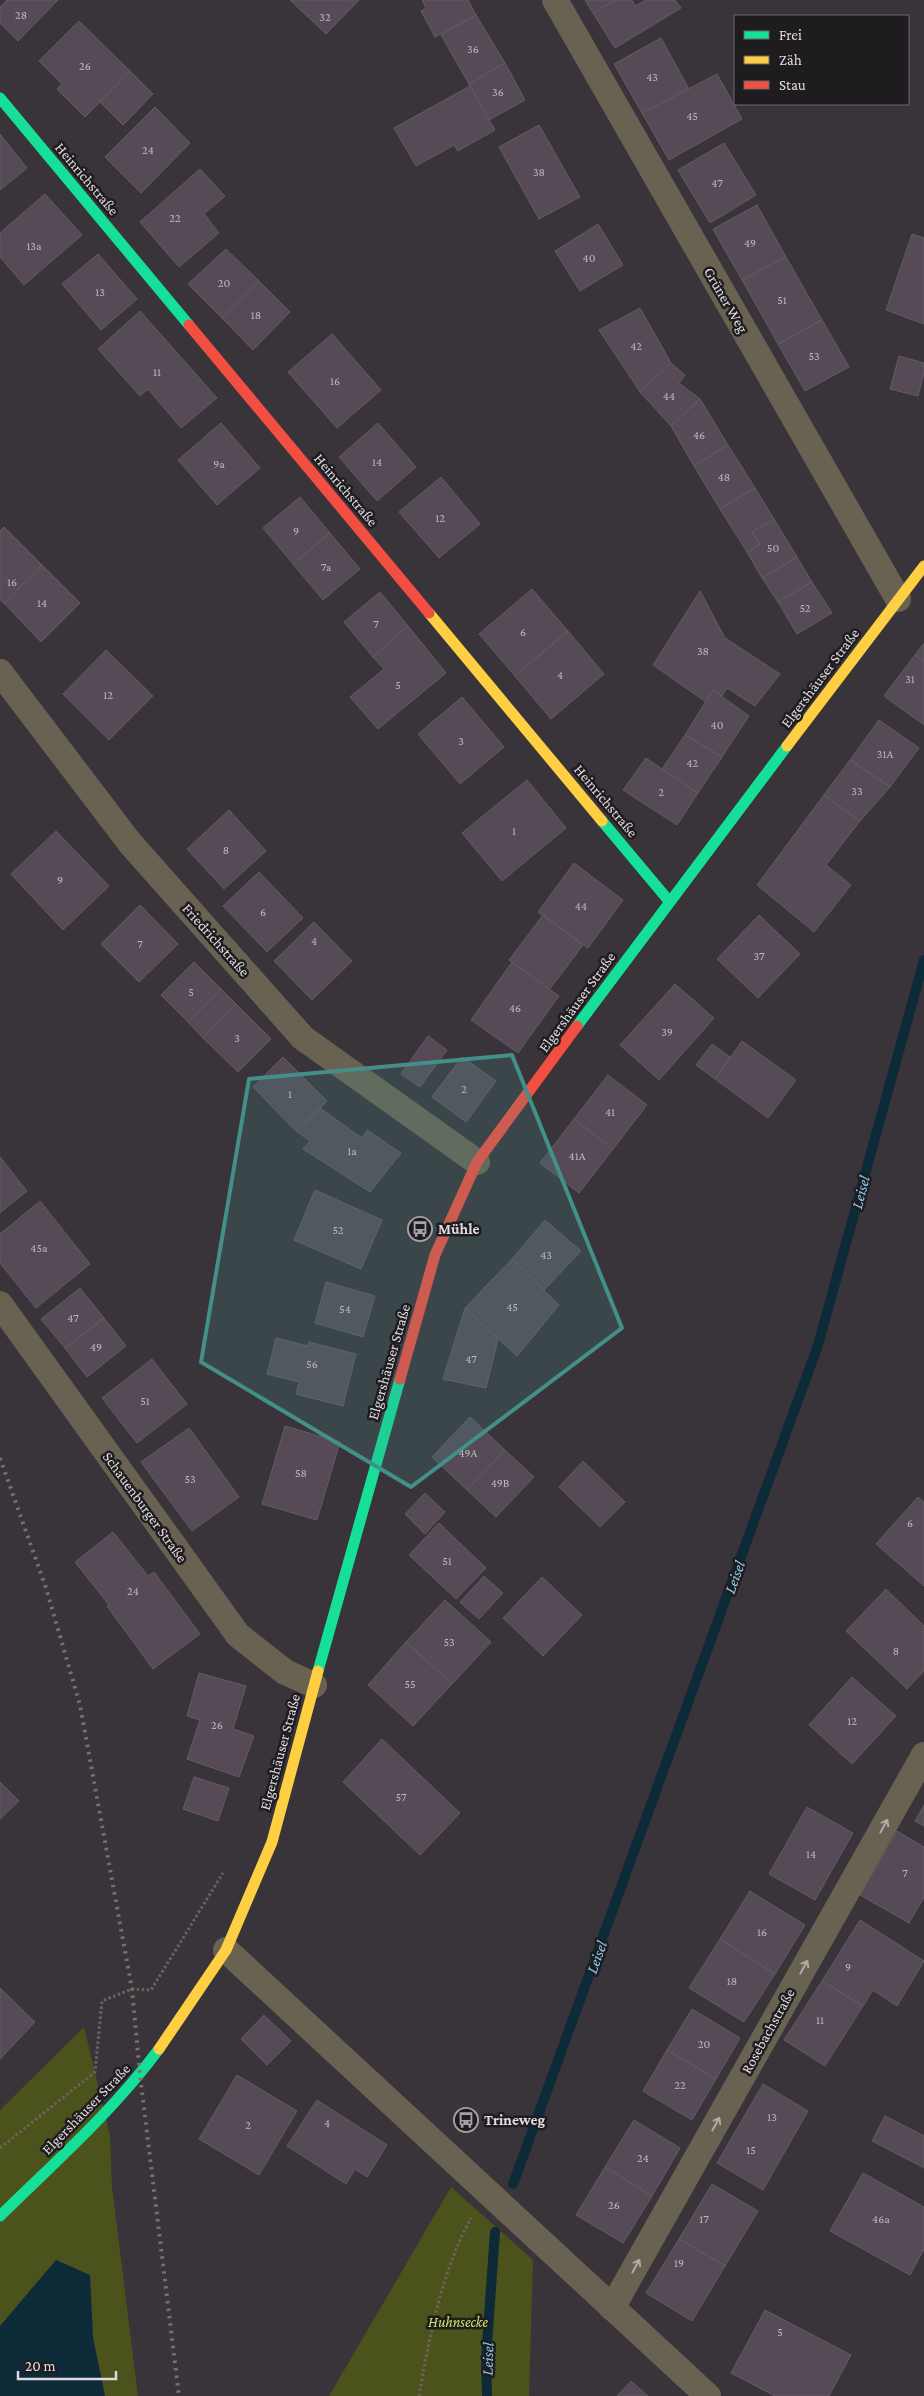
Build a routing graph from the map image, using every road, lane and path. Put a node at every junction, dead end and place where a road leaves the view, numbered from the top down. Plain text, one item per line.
1 (555, 0) edge
2 (0, 98) edge
3 (924, 566) edge
4 (898, 599) junction
5 (0, 672) edge
6 (669, 901) junction
7 (477, 1162) junction
8 (0, 1304) edge
9 (314, 1685) junction
10 (924, 1755) edge
11 (225, 1868) dead end
12 (226, 1950) junction
13 (0, 2148) edge
14 (486, 2190) junction
15 (0, 2216) edge
16 (612, 2308) junction
17 (418, 2396) edge
18 (708, 2396) edge

1 - 4 street, Grüner Weg
2 - 6 street, Heinrichstraße
3 - 4 street, Elgershäuser Straße
4 - 6 street, Elgershäuser Straße
5 - 7 street, Friedrichstraße
6 - 7 street, Elgershäuser Straße
7 - 9 street, Elgershäuser Straße
8 - 9 street, Schauenburger Straße
9 - 12 street, Elgershäuser Straße
16 -> 10 street, Rosebachstraße
11 - 13 path
12 - 14 street
12 - 15 street, Elgershäuser Straße
14 - 16 street
14 - 17 path
16 - 18 street

